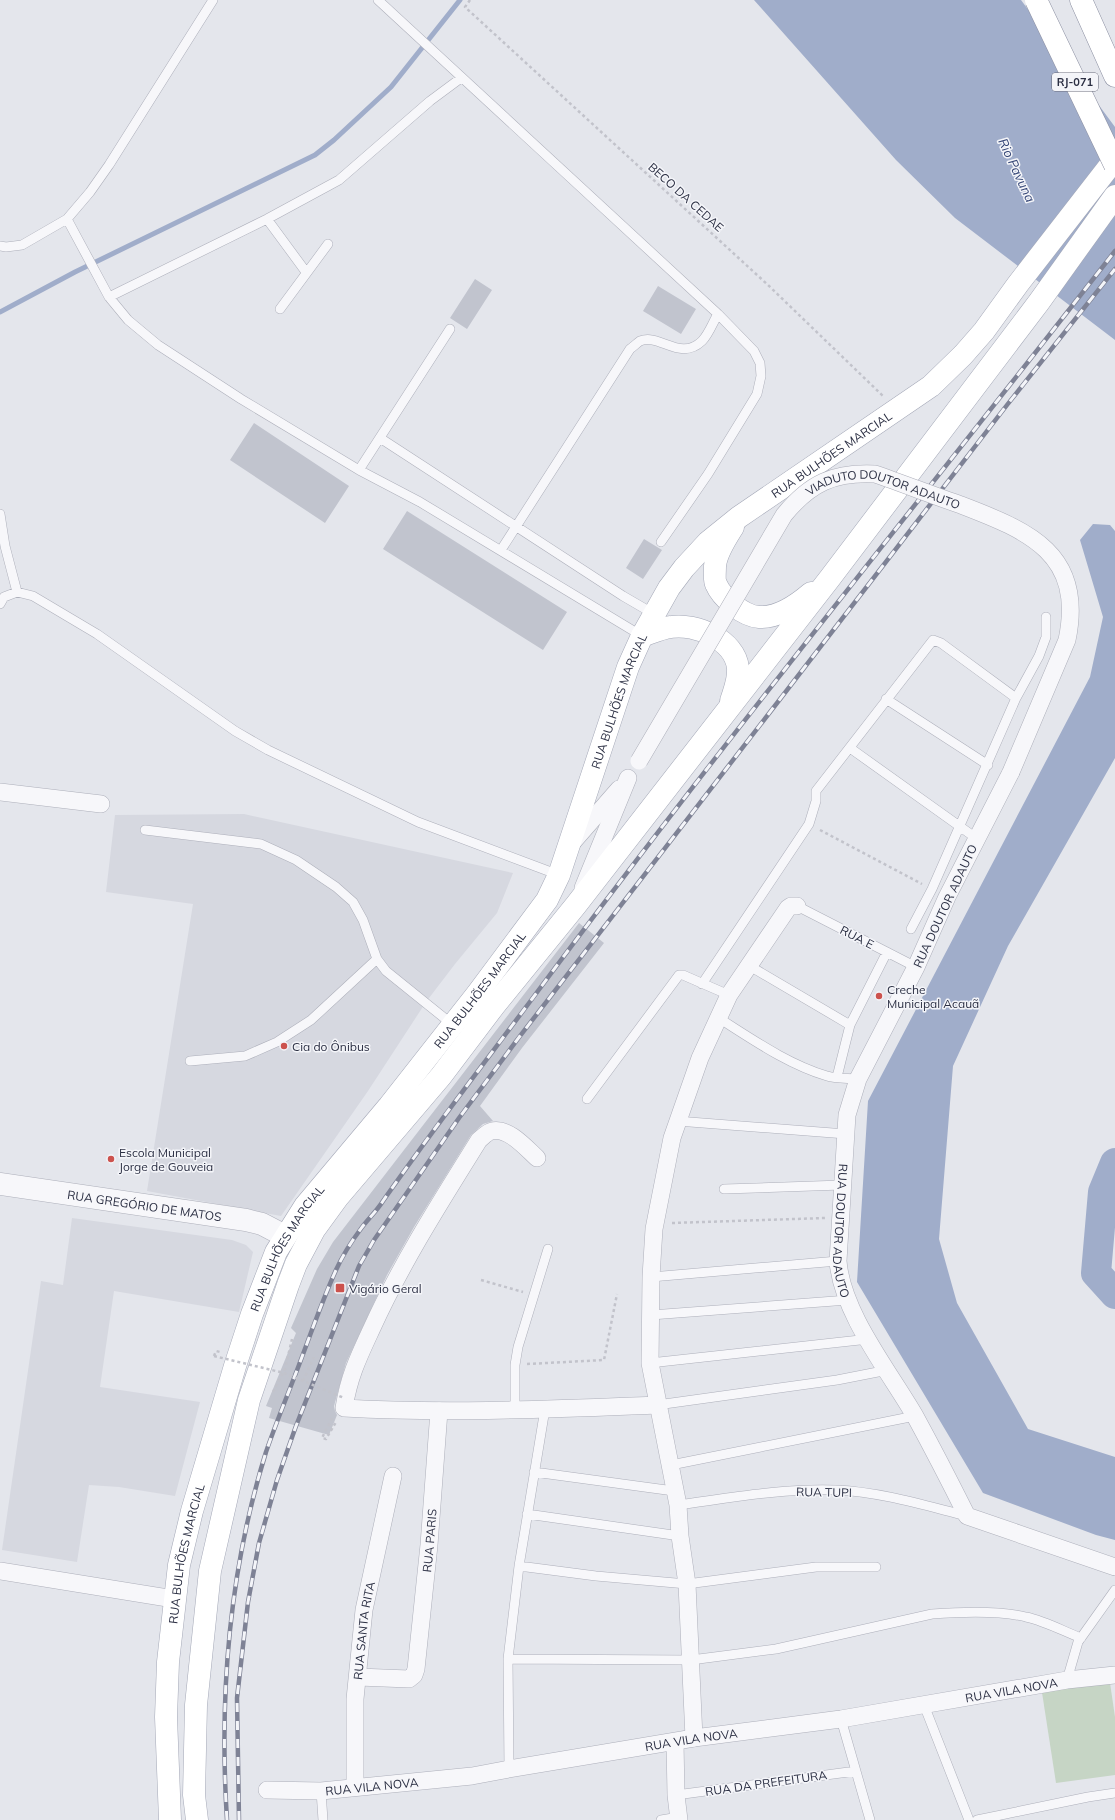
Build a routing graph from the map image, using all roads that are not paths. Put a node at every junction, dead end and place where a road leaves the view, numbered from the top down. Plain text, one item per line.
1 (213, 0) edge
2 (378, 0) edge
3 (1036, 0) edge
4 (1081, 0) edge
5 (1115, 76) edge
6 (461, 78) junction
7 (1115, 158) edge
8 (1115, 165) edge
9 (1115, 196) edge
10 (67, 219) junction
11 (267, 219) junction
12 (328, 244) dead end
13 (0, 246) edge
14 (306, 272) junction
15 (109, 297) junction
16 (280, 309) dead end
17 (718, 314) junction
18 (450, 329) dead end
19 (380, 438) junction
20 (359, 470) junction
21 (0, 514) edge
22 (738, 517) junction
23 (516, 527) junction
24 (660, 542) dead end
25 (501, 550) junction
26 (830, 578) junction
27 (17, 592) junction
28 (0, 604) edge
29 (654, 614) junction
30 (1046, 617) dead end
31 (642, 636) junction
32 (1016, 698) junction
33 (886, 699) junction
34 (728, 710) junction
35 (850, 748) junction
36 (988, 765) junction
37 (1011, 772) joint
38 (628, 778) junction
39 (0, 792) edge
40 (101, 804) dead end
41 (959, 826) junction
42 (145, 830) dead end
43 (976, 838) junction
44 (569, 848) junction
45 (559, 875) junction
46 (576, 905) junction
47 (797, 906) joint
48 (911, 929) dead end
49 (887, 952) junction
50 (377, 959) junction
51 (748, 965) junction
52 (916, 967) junction
53 (702, 984) junction
54 (729, 995) junction
55 (485, 1000) junction
56 (718, 1017) junction
57 (453, 1024) junction
58 (850, 1025) junction
59 (190, 1061) dead end
60 (837, 1077) junction
61 (858, 1079) junction
62 (587, 1099) dead end
63 (677, 1121) junction
64 (846, 1134) junction
65 (537, 1158) dead end
66 (0, 1184) edge
67 (842, 1185) junction
68 (724, 1189) dead end
69 (285, 1236) junction
70 (548, 1250) dead end
71 (838, 1261) junction
72 (651, 1277) junction
73 (848, 1300) junction
74 (651, 1315) junction
75 (869, 1339) junction
76 (650, 1363) junction
77 (888, 1370) junction
78 (657, 1405) junction
79 (515, 1409) junction
80 (545, 1409) junction
81 (439, 1411) junction
82 (915, 1416) junction
83 (671, 1465) junction
84 (534, 1472) junction
85 (393, 1476) dead end
86 (676, 1498) junction
87 (527, 1514) junction
88 (967, 1516) junction
89 (680, 1536) junction
90 (519, 1566) junction
91 (876, 1567) dead end
92 (1115, 1567) edge
93 (0, 1571) edge
94 (687, 1584) junction
95 (1115, 1590) edge
96 (174, 1599) junction
97 (1081, 1638) junction
98 (508, 1659) junction
99 (691, 1660) junction
100 (1115, 1675) edge
101 (358, 1676) junction
102 (1067, 1680) junction
103 (924, 1705) junction
104 (841, 1719) junction
105 (694, 1738) junction
106 (675, 1742) junction
107 (509, 1769) junction
108 (856, 1771) junction
109 (355, 1787) junction
110 (267, 1790) dead end
111 (320, 1792) junction
112 (1115, 1793) edge
113 (676, 1795) junction
114 (679, 1819) edge
115 (170, 1820) edge
116 (197, 1820) edge
117 (323, 1820) edge
118 (661, 1820) edge
119 (868, 1820) edge
120 (969, 1820) edge
121 (977, 1820) edge

1 - 10 lane
2 - 6 lane
3 - 8 main road, RJ-071, bridge
4 - 5 main road, RJ-071
6 - 11 lane
6 - 17 lane
7 - 22 main road, RUA BULHÕES MARCIAL
9 - 26 main road, RUA BULHÕES MARCIAL
10 - 13 lane
10 - 15 lane
11 - 14 lane
11 - 15 lane
12 - 14 lane
14 - 16 lane
15 - 20 lane
17 - 23 lane
17 - 24 lane
18 - 19 lane
19 - 20 lane
19 - 23 lane
20 - 25 lane
21 - 27 lane
22 - 26 main road
22 - 29 main road, RUA BULHÕES MARCIAL
23 - 25 lane
23 - 29 lane
25 - 31 lane
26 - 34 main road, RUA BULHÕES MARCIAL
27 - 28 lane
27 - 45 lane
29 - 31 main road, RUA BULHÕES MARCIAL
30 - 32 lane
31 - 34 main road
31 - 44 main road, RUA BULHÕES MARCIAL
32 - 33 lane
32 - 36 lane
33 - 35 lane
33 - 36 lane
34 - 46 main road, RUA BULHÕES MARCIAL
35 - 41 lane
35 - 53 lane
36 - 41 lane
37 - 38 street, VIADUTO DOUTOR ADAUTO, bridge
37 - 43 street, RUA DOUTOR ADAUTO
38 - 44 street, VIADUTO DOUTOR ADAUTO
38 - 46 street, VIADUTO DOUTOR ADAUTO
39 - 40 street
41 - 43 lane
41 - 48 lane
42 - 50 lane
43 - 52 street, RUA DOUTOR ADAUTO
44 - 45 main road, RUA BULHÕES MARCIAL
45 - 55 main road, RUA BULHÕES MARCIAL
46 - 55 main road, RUA BULHÕES MARCIAL
47 - 49 lane, RUA E
47 - 51 street
49 - 52 lane, RUA E
49 - 58 lane
50 - 57 lane
50 - 59 lane
51 - 54 street
51 - 58 lane
52 - 61 street, RUA DOUTOR ADAUTO
53 - 54 lane
53 - 62 lane
54 - 56 street
55 - 57 main road, RUA BULHÕES MARCIAL
55 - 116 main road, RUA BULHÕES MARCIAL
56 - 60 lane
56 - 63 street
57 - 69 main road, RUA BULHÕES MARCIAL
58 - 60 lane
60 - 61 lane
61 - 64 street, RUA DOUTOR ADAUTO
63 - 64 lane
63 - 72 street
64 - 67 street, RUA DOUTOR ADAUTO
65 - 81 street
66 - 69 street, RUA GREGÓRIO DE MATOS
67 - 68 lane
67 - 71 street, RUA DOUTOR ADAUTO
69 - 96 main road, RUA BULHÕES MARCIAL
70 - 79 lane
71 - 72 lane
71 - 73 street, RUA DOUTOR ADAUTO
72 - 74 street
73 - 74 lane
73 - 75 street, RUA DOUTOR ADAUTO
74 - 76 street
75 - 76 lane
75 - 77 street, RUA DOUTOR ADAUTO
76 - 78 street
77 - 78 lane
77 - 82 street, RUA DOUTOR ADAUTO
78 - 80 street
78 - 83 street
79 - 80 street
79 - 81 street
80 - 84 lane
81 - 101 street, RUA PARIS
82 - 83 lane
82 - 88 street, RUA DOUTOR ADAUTO
83 - 86 street
84 - 86 lane, RUA TUPI
84 - 87 lane
85 - 101 street, RUA SANTA RITA
86 - 88 lane, RUA TUPI
86 - 89 street
87 - 89 lane
87 - 90 lane
88 - 92 street
89 - 94 street
90 - 94 lane
90 - 98 lane
91 - 94 lane
93 - 96 street
94 - 99 street
95 - 97 lane
96 - 115 main road, RUA BULHÕES MARCIAL
97 - 99 lane
97 - 102 lane
98 - 99 lane
98 - 107 lane
99 - 105 street
100 - 102 street, RUA VILA NOVA
101 - 109 street, RUA SANTA RITA
102 - 103 street, RUA VILA NOVA
103 - 104 street, RUA VILA NOVA
103 - 120 lane
104 - 105 street, RUA VILA NOVA
104 - 108 lane
105 - 106 street, RUA VILA NOVA
106 - 107 street, RUA VILA NOVA
106 - 113 street
107 - 109 street, RUA VILA NOVA
108 - 113 lane, RUA DA PREFEITURA
108 - 119 lane
109 - 111 street, RUA VILA NOVA
110 - 111 street, RUA VILA NOVA
111 - 117 lane
112 - 121 lane
113 - 114 street
114 - 118 lane

